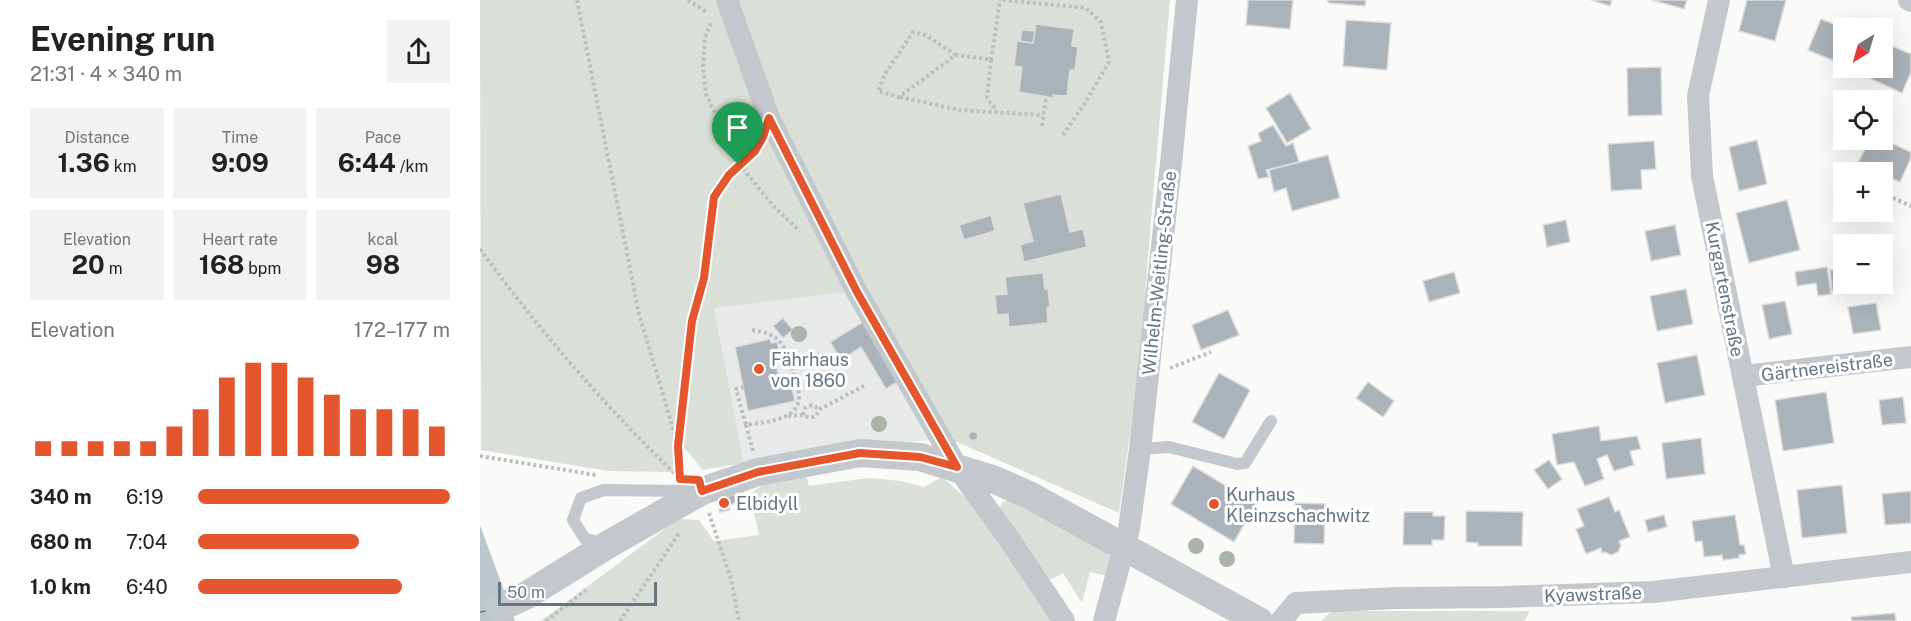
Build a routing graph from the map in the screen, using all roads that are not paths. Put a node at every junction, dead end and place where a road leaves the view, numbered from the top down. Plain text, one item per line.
1 (1186, 0) edge
2 (1719, 0) edge
3 (721, 8) edge
4 (1911, 357) edge
5 (1743, 376) junction
6 (1271, 421) dead end
7 (1140, 449) junction
8 (957, 467) junction
9 (697, 493) junction
10 (609, 544) junction
11 (1124, 545) junction
12 (1911, 562) edge
13 (1784, 577) junction
14 (499, 609) dead end
15 (1064, 621) edge
16 (1104, 621) edge
17 (1259, 621) edge
18 (1281, 621) edge

1 - 7 street, Wilhelm-Weitling-Straße
2 - 5 street, Kurgartenstraße
3 - 8 street
4 - 5 street, Gärtnereistraße
5 - 13 street, Kurgartenstraße
6 - 7 lane
7 - 11 street, Wilhelm-Weitling-Straße
8 - 9 street
8 - 11 street
8 - 15 street
9 - 10 street
9 - 10 lane
10 - 14 street
11 - 16 street, Wilhelm-Weitling-Straße
11 - 17 street
12 - 13 street, Kyawstraße
13 - 18 street, Kyawstraße

